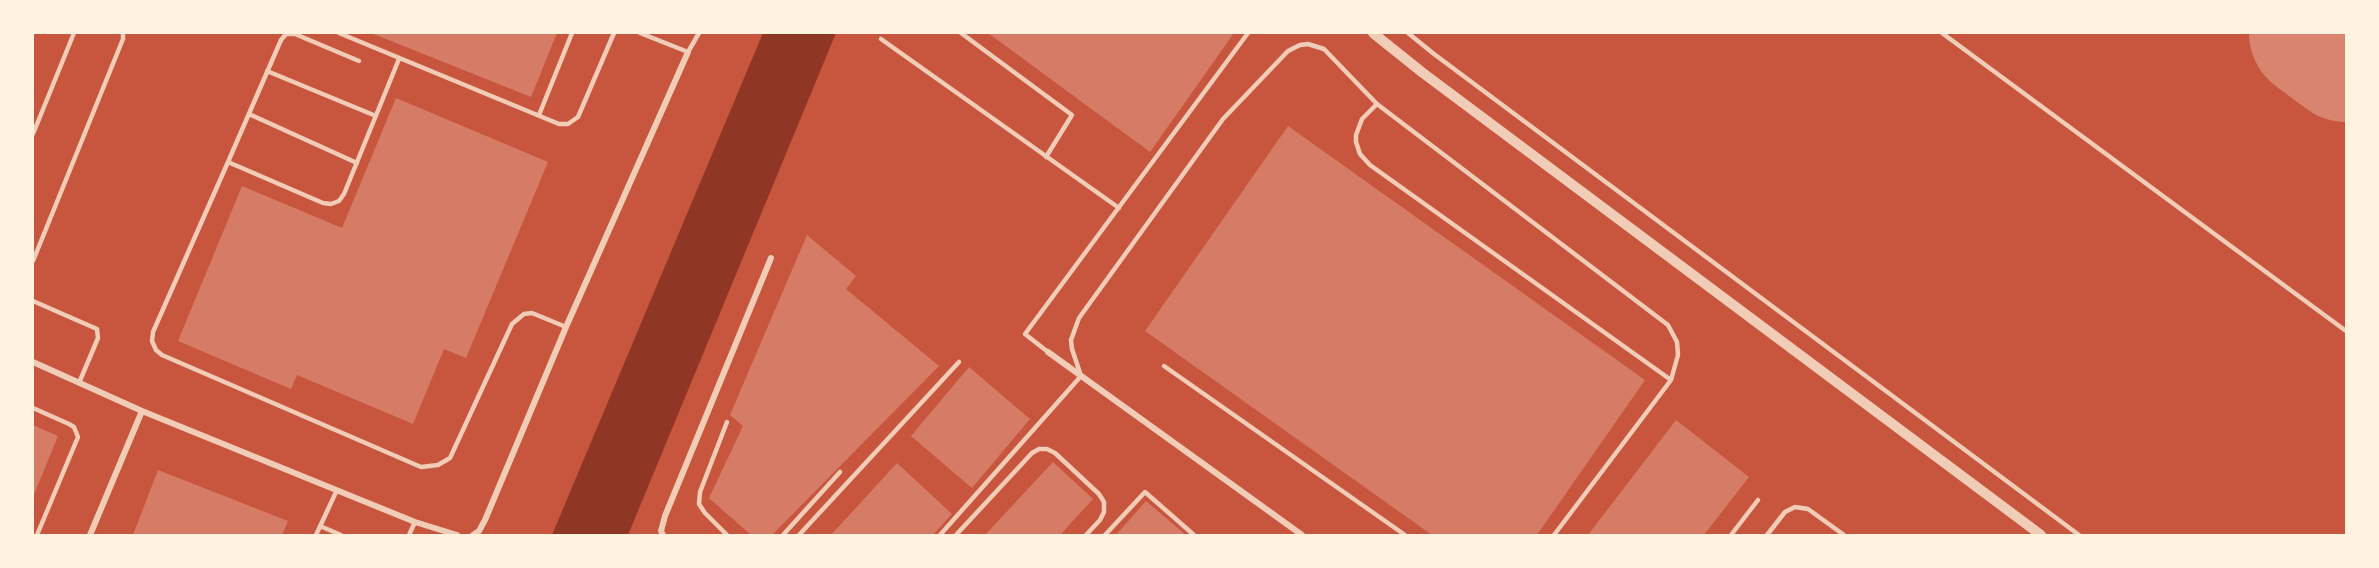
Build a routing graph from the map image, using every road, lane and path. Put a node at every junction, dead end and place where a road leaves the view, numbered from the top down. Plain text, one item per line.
1 (74, 33) edge
2 (123, 33) edge
3 (339, 33) edge
4 (572, 33) edge
5 (614, 33) edge
6 (640, 33) edge
7 (699, 33) edge
8 (961, 33) edge
9 (1248, 33) edge
10 (1373, 33) edge
11 (1408, 33) edge
12 (1942, 33) edge
13 (881, 39) dead end
14 (688, 52) junction
15 (399, 59) junction
16 (358, 61) dead end
17 (267, 71) junction
18 (1377, 104) junction
19 (249, 114) junction
20 (538, 115) junction
21 (376, 116) junction
22 (33, 134) edge
23 (1046, 156) junction
24 (228, 162) junction
25 (357, 163) junction
26 (1119, 208) junction
27 (771, 258) dead end
28 (33, 261) edge
29 (33, 301) edge
30 (566, 327) junction
31 (2346, 331) edge
32 (1048, 352) joint
33 (33, 362) edge
34 (959, 362) dead end
35 (1164, 366) dead end
36 (1081, 376) junction
37 (1671, 380) junction
38 (79, 383) junction
39 (33, 408) edge
40 (142, 411) junction
41 (727, 422) dead end
42 (840, 472) dead end
43 (337, 490) junction
44 (1758, 500) dead end
45 (416, 522) junction
46 (320, 526) junction
47 (662, 533) edge
48 (38, 535) edge
49 (90, 535) edge
50 (316, 535) edge
51 (341, 535) edge
52 (409, 535) edge
53 (457, 535) edge
54 (473, 535) edge
55 (727, 535) edge
56 (783, 535) edge
57 (799, 535) edge
58 (940, 535) edge
59 (956, 535) edge
60 (1086, 535) edge
61 (1105, 535) edge
62 (1194, 535) edge
63 (1302, 535) edge
64 (1405, 535) edge
65 (1554, 535) edge
66 (1731, 535) edge
67 (1767, 535) edge
68 (1844, 535) edge
69 (2041, 535) edge
70 (2079, 535) edge

1 - 22 lane
2 - 28 lane
3 - 15 lane
4 - 20 lane
5 - 20 lane
6 - 14 lane
7 - 14 lane
8 - 23 lane
9 - 26 lane
10 - 69 street
11 - 70 lane
12 - 31 lane
13 - 23 lane
14 - 30 street
15 - 20 lane
15 - 21 lane
16 - 17 lane
17 - 19 lane
17 - 21 lane
18 - 36 lane
18 - 37 lane
18 - 37 lane
19 - 24 lane
19 - 25 lane
21 - 25 lane
23 - 26 lane
24 - 25 lane
24 - 30 lane
26 - 32 lane
27 - 47 street
29 - 38 lane
30 - 54 street
32 - 36 street
33 - 38 street
34 - 57 lane
35 - 64 lane
36 - 58 lane
36 - 63 street
37 - 65 lane
38 - 40 street
39 - 48 lane
40 - 43 street
40 - 49 street
41 - 55 lane
42 - 56 lane
43 - 45 street
43 - 46 lane
44 - 66 lane
45 - 52 lane
45 - 53 street
46 - 50 lane
46 - 51 lane
59 - 60 lane
61 - 62 lane
67 - 68 lane

